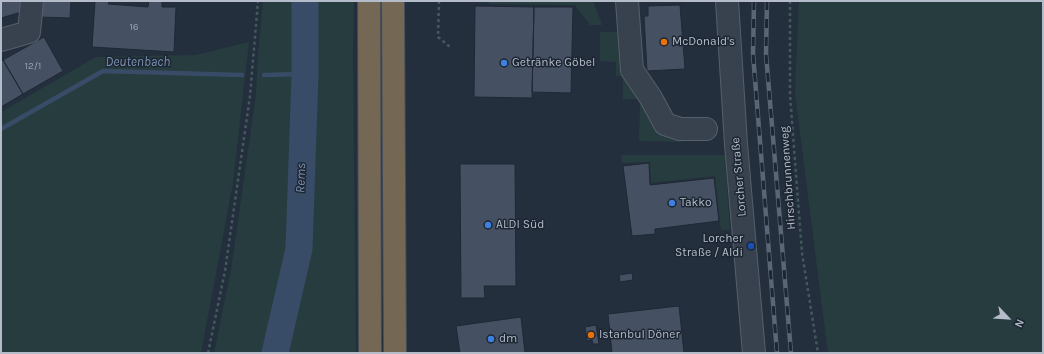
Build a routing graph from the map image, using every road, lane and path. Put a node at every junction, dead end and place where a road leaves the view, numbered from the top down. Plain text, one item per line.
1 (32, 1) edge
2 (258, 1) edge
3 (369, 1) edge
4 (393, 1) edge
5 (439, 1) edge
6 (627, 1) edge
7 (727, 1) edge
8 (790, 1) edge
9 (1, 40) edge
10 (450, 46) dead end
11 (706, 129) dead end
12 (208, 353) edge
13 (370, 353) edge
14 (395, 353) edge
15 (754, 353) edge
16 (818, 353) edge

1 - 9 street
2 - 12 path
3 - 13 highway
4 - 14 highway
5 - 10 path
6 - 11 street
7 - 15 street, Lorcher Straße
8 - 16 path, Hirschbrunnenweg

